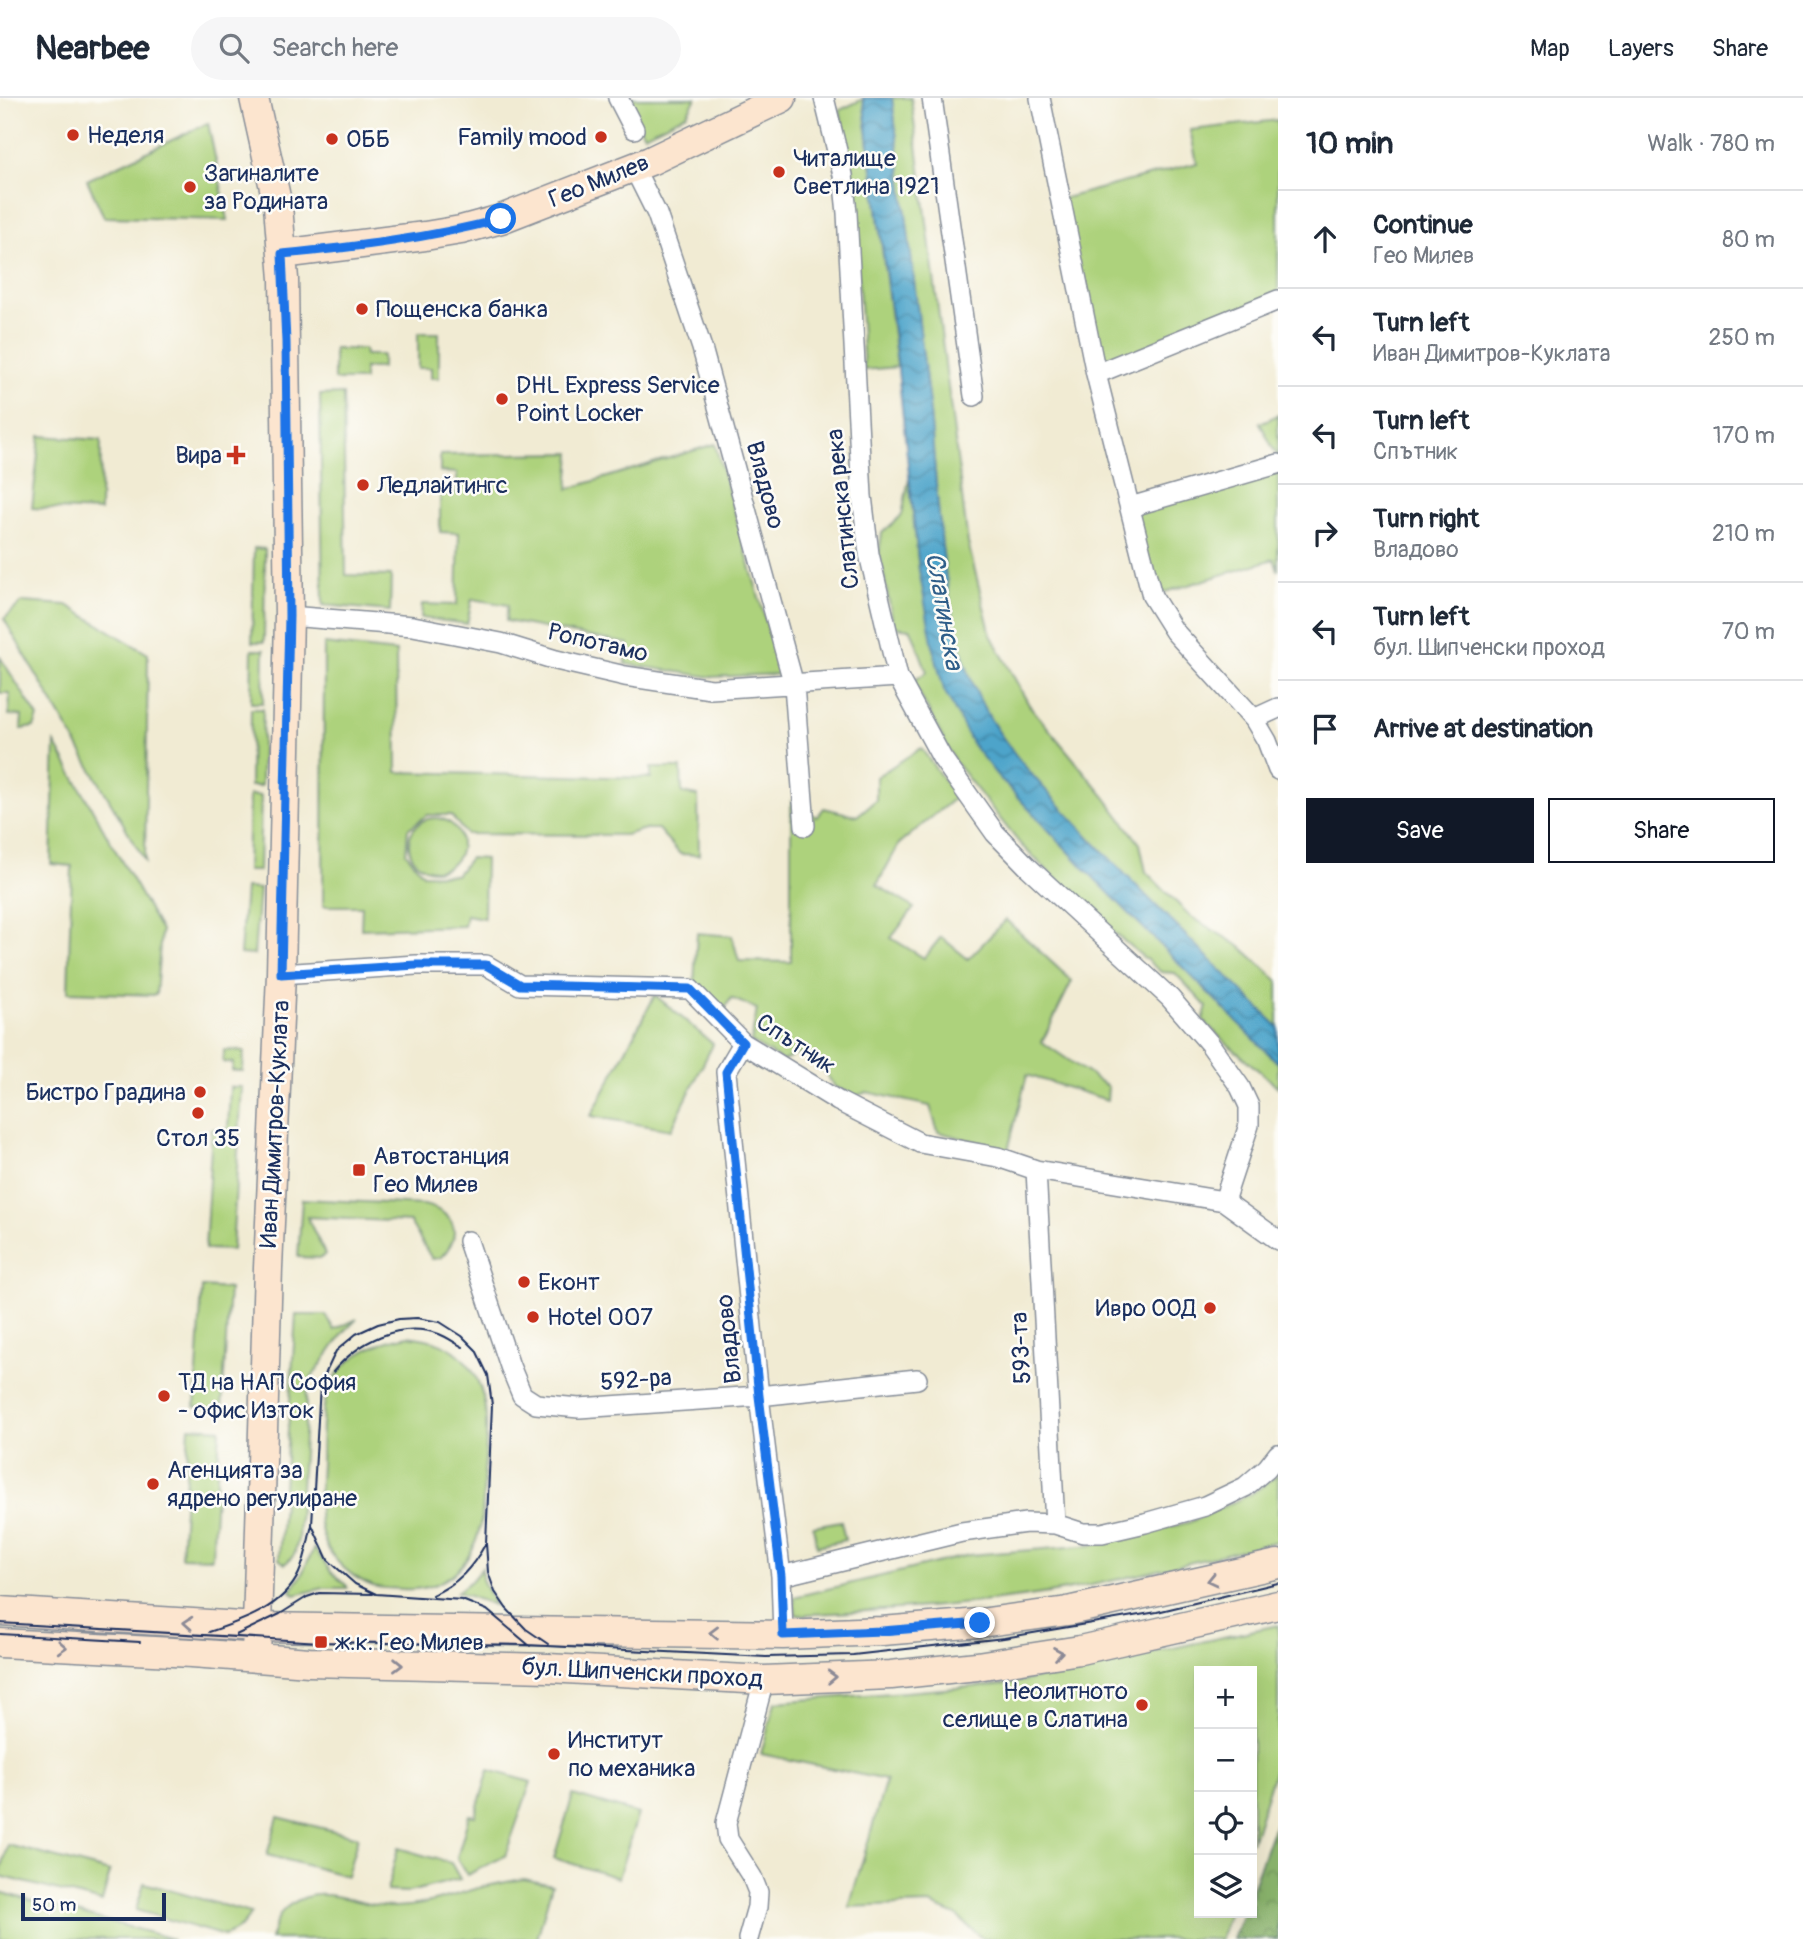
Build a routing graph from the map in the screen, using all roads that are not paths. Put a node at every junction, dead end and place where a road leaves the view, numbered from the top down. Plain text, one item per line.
1 (254, 98) edge
2 (618, 98) edge
3 (782, 98) edge
4 (824, 98) edge
5 (932, 98) edge
6 (1040, 98) edge
7 (634, 128) dead end
8 (634, 168) junction
9 (282, 254) junction
10 (1278, 300) edge
11 (1096, 374) junction
12 (974, 396) dead end
13 (1278, 464) edge
14 (1130, 507) junction
15 (289, 616) junction
16 (898, 677) junction
17 (794, 685) junction
18 (1278, 708) edge
19 (1254, 719) junction
20 (1278, 770) edge
21 (805, 827) dead end
22 (281, 974) junction
23 (743, 1043) junction
24 (1036, 1170) junction
25 (1224, 1201) junction
26 (1278, 1240) edge
27 (468, 1241) dead end
28 (917, 1378) dead end
29 (759, 1396) junction
30 (1278, 1454) edge
31 (1055, 1524) junction
32 (1278, 1564) edge
33 (781, 1576) junction
34 (1278, 1605) edge
35 (0, 1611) edge
36 (257, 1627) junction
37 (783, 1635) junction
38 (0, 1643) edge
39 (256, 1658) junction
40 (764, 1680) junction
41 (748, 1939) edge

1 - 9 main road
2 - 7 street
3 - 8 main road, Гео Милев
4 - 16 street, Слатинска река
5 - 12 street
6 - 11 street
8 - 9 main road, Гео Милев
8 - 17 street, Владово
9 - 15 main road, Иван Димитров-Куклата
10 - 11 street
11 - 14 street
13 - 14 street
14 - 19 street
15 - 17 street, Ропотамо
15 - 22 main road, Иван Димитров-Куклата
16 - 17 street, Ропотамо
16 - 25 street, Слатинска река
17 - 21 street, Владово
18 - 19 street
19 - 20 street
22 - 23 street, Спътник
22 - 36 main road, Иван Димитров-Куклата
23 - 24 street, Спътник
23 - 29 street, Владово
24 - 25 street, Спътник
24 - 31 street, 593-та
25 - 26 street, Спътник
27 - 29 street, 592-ра
28 - 29 street, 592-ра
29 - 33 street, Владово
30 - 31 street
31 - 33 street
32 -> 37 main road, бул. Шипченски проход
33 - 37 street, Владово
40 -> 34 main road, бул. Шипченски проход
36 -> 35 main road, бул. Шипченски проход
37 -> 36 main road, бул. Шипченски проход
36 - 39 main road, Иван Димитров-Куклата
38 -> 39 main road, бул. Шипченски проход
39 -> 40 main road, бул. Шипченски проход
40 - 41 street

